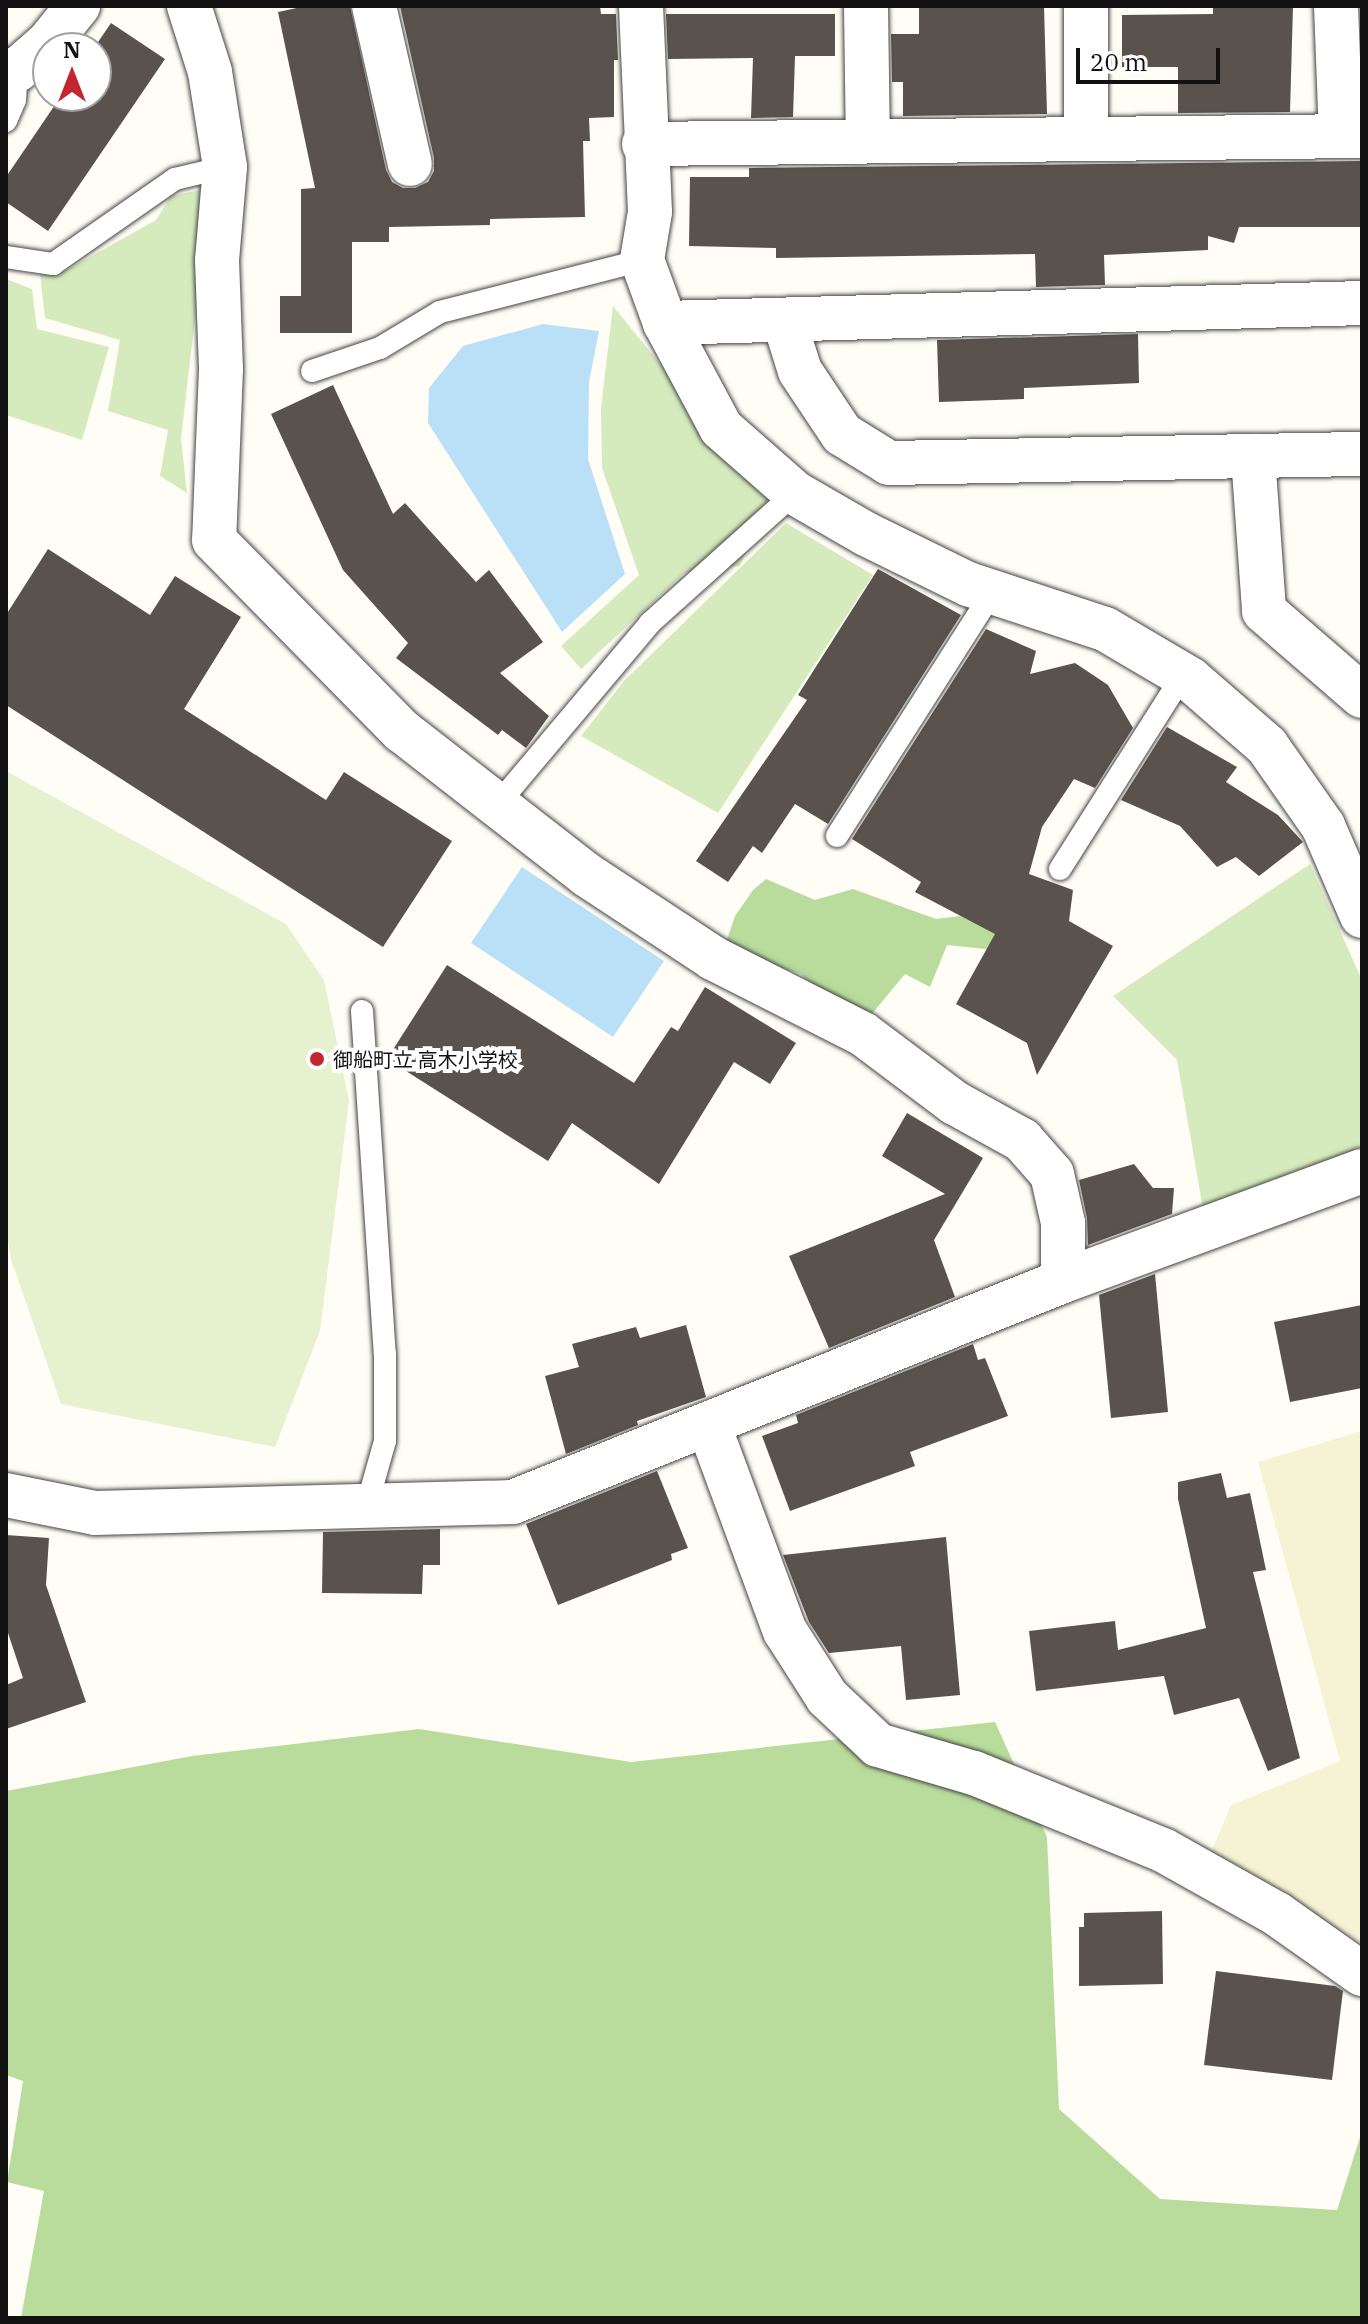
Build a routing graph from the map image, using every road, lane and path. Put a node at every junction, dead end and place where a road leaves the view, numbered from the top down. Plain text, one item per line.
1 (78, 6) edge
2 (189, 6) edge
3 (374, 6) edge
4 (641, 6) edge
5 (866, 6) edge
6 (1086, 6) edge
7 (1336, 6) edge
8 (12, 70) edge
9 (6, 121) edge
10 (1352, 136) edge
11 (1086, 139) junction
12 (868, 141) junction
13 (644, 144) junction
14 (410, 164) dead end
15 (225, 167) junction
16 (6, 257) edge
17 (642, 260) junction
18 (1362, 303) edge
19 (784, 320) junction
20 (665, 323) junction
21 (312, 371) dead end
22 (1362, 454) edge
23 (1253, 456) junction
24 (795, 493) junction
25 (992, 593) junction
26 (1183, 675) junction
27 (1362, 696) edge
28 (497, 805) junction
29 (837, 836) dead end
30 (1060, 869) dead end
31 (1362, 916) edge
32 (362, 1011) dead end
33 (1362, 1171) edge
34 (1063, 1281) junction
35 (709, 1426) junction
36 (6, 1495) edge
37 (366, 1508) junction
38 (1362, 1974) edge

1 - 8 street
2 - 15 street
3 - 14 street
4 - 13 street
5 - 12 street
6 - 11 street
7 - 10 street
8 - 9 lane
10 - 11 street
11 - 12 street
12 - 13 street
13 - 17 street
15 - 16 lane
15 - 28 street
17 - 20 street
17 - 21 lane
18 - 19 street
19 - 20 street
19 - 23 street
20 - 24 street
22 - 23 street
23 - 27 street
24 - 25 street
24 - 28 lane
25 - 26 street
25 - 29 lane
26 - 30 lane
26 - 31 street
28 - 34 street
32 - 37 lane
33 - 34 street
34 - 35 street
35 - 37 street
35 - 38 street
36 - 37 street

